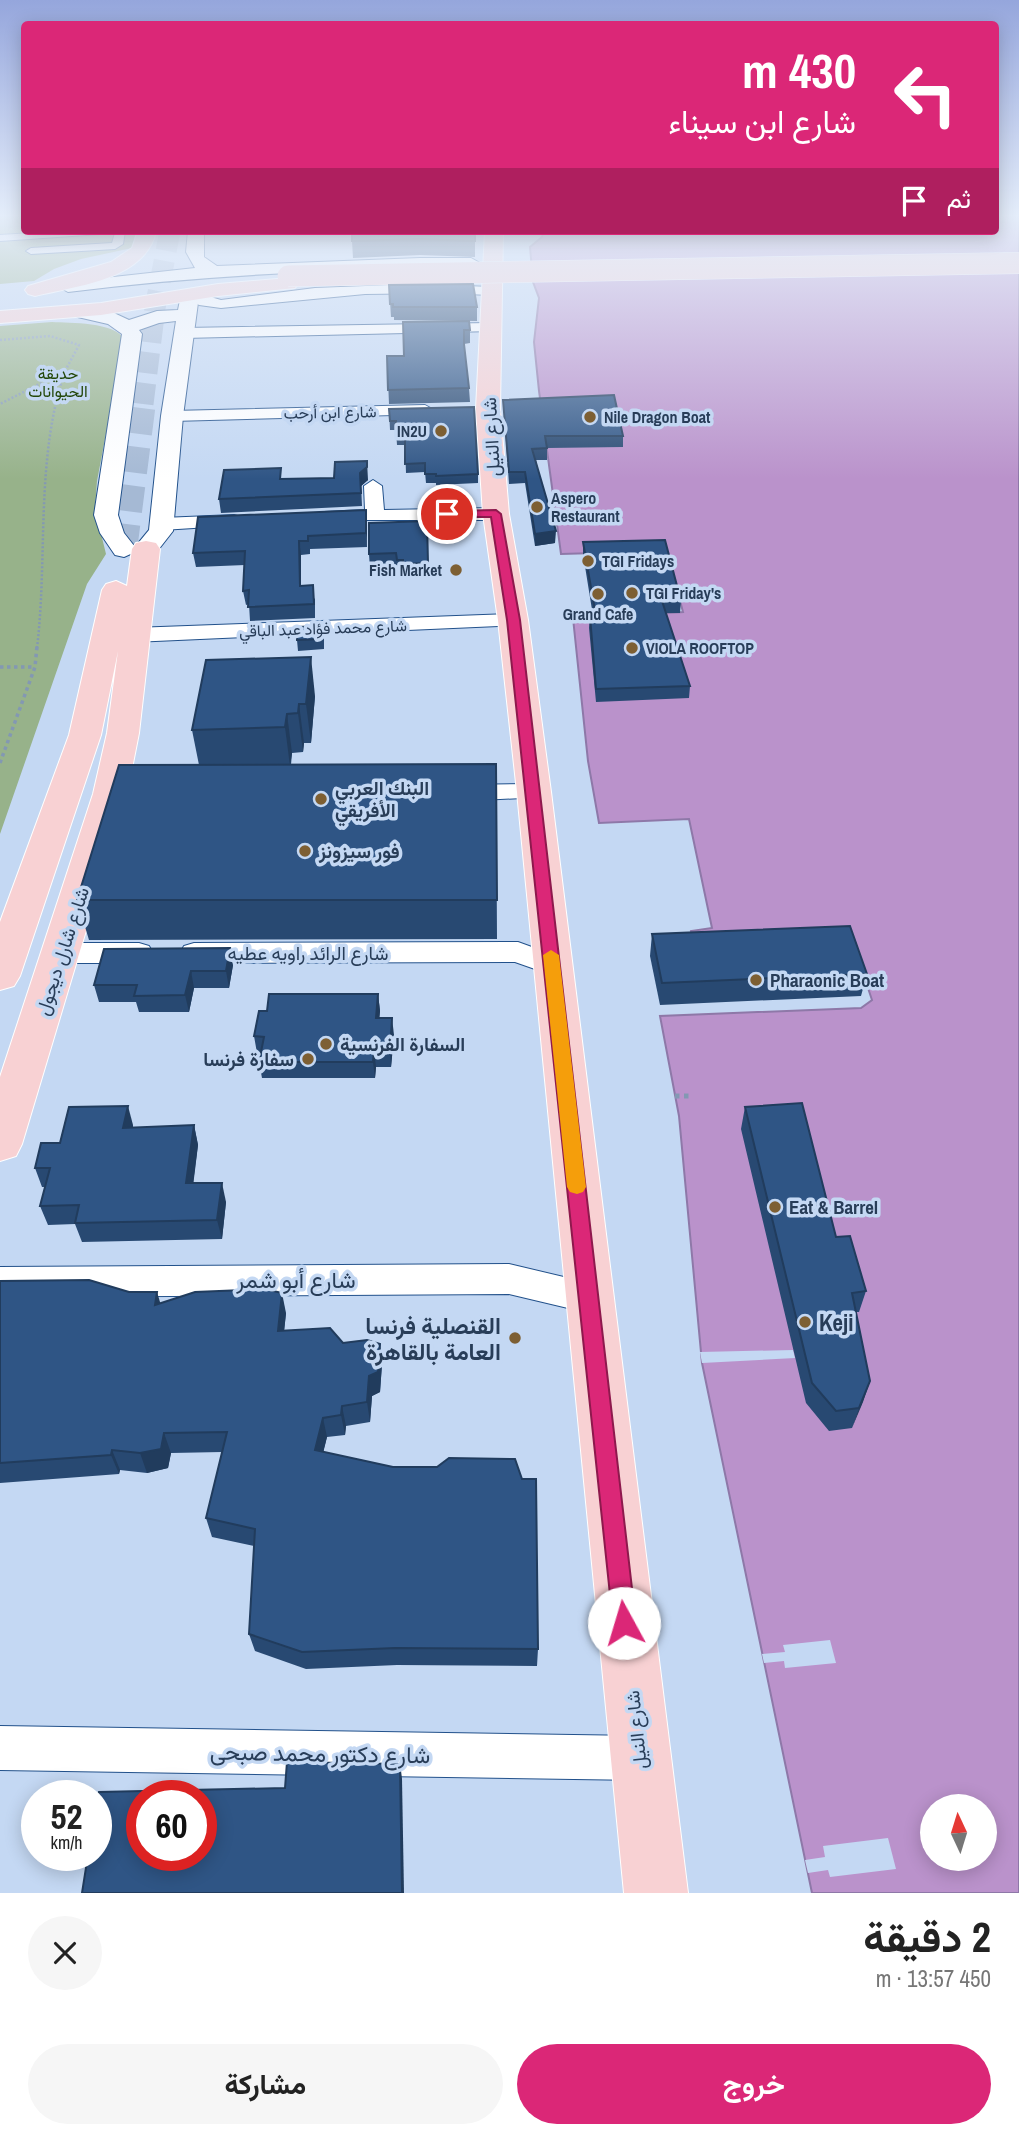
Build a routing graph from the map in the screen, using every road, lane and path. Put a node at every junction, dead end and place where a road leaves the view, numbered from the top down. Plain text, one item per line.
1 (222, 302) edge
2 (232, 302) edge
3 (286, 302) edge
4 (490, 302) edge
5 (76, 312) junction
6 (187, 314) junction
7 (0, 317) edge
8 (128, 327) junction
9 (0, 340) edge
10 (65, 371) junction
11 (0, 404) edge
12 (446, 410) edge
13 (172, 416) junction
14 (373, 486) dead end
15 (375, 514) junction
16 (496, 514) junction
17 (307, 517) edge
18 (253, 520) edge
19 (144, 541) junction
20 (513, 620) junction
21 (133, 635) junction
22 (0, 667) edge
23 (34, 667) junction
24 (0, 763) edge
25 (534, 792) junction
26 (438, 793) edge
27 (62, 953) junction
28 (552, 965) junction
29 (0, 976) edge
30 (674, 1096) dead end
31 (690, 1096) dead end
32 (0, 1144) edge
33 (0, 1282) edge
34 (589, 1298) junction
35 (0, 1748) edge
36 (639, 1758) junction
37 (656, 1893) edge

1 - 6 main road
2 - 6 street
3 - 6 street
4 - 16 main road, شارع النيل
5 - 6 main road
5 - 7 main road
5 - 8 street
6 - 8 street
6 - 13 street
8 - 19 street
9 - 10 path
10 - 11 path
10 - 23 path
12 - 13 street, شارع ابن أرحب
13 - 19 street
14 - 15 street
15 - 16 street
15 - 17 street
16 - 20 main road, شارع النيل
18 - 19 street
19 - 21 main road, شارع شارل ديجول
19 - 29 main road
20 - 21 street, شارع محمد فؤاد عبد الباقي
20 - 25 main road, شارع النيل
21 - 27 main road, شارع شارل ديجول
22 - 23 path
23 - 24 path
25 - 26 street
25 - 28 main road, شارع النيل
27 - 28 street, شارع الرائد راويه عطيه
27 - 32 main road, شارع شارل ديجول
28 - 34 main road, شارع النيل
30 - 31 path
33 - 34 street, شارع أبو شمر
34 - 36 main road, شارع النيل
35 - 36 street, شارع دكتور محمد صبحى
36 - 37 main road, شارع النيل

